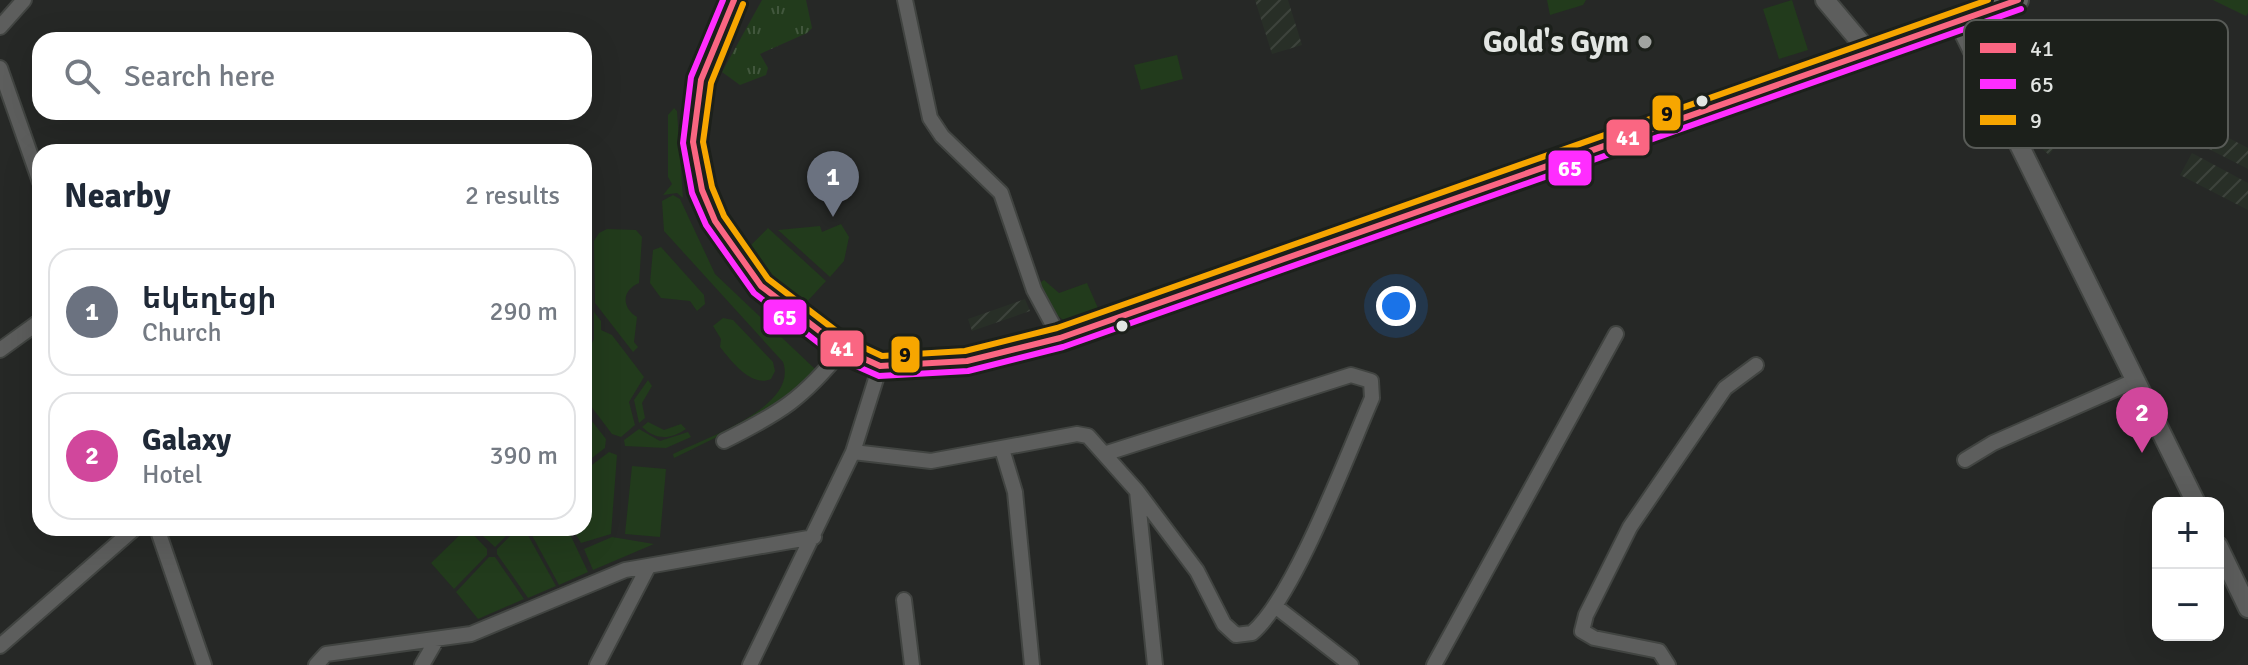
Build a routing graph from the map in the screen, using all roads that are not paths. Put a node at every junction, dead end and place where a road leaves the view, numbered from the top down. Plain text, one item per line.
1 (24, 0) edge
2 (734, 0) edge
3 (905, 0) edge
4 (1825, 0) edge
5 (2018, 0) edge
6 (1958, 21) junction
7 (0, 27) edge
8 (1964, 33) edge
9 (1868, 51) junction
10 (0, 68) edge
11 (2020, 148) edge
12 (32, 159) edge
13 (32, 327) edge
14 (1616, 334) dead end
15 (1060, 338) junction
16 (843, 349) junction
17 (0, 350) edge
18 (1756, 365) dead end
19 (880, 366) junction
20 (2134, 381) junction
21 (724, 441) dead end
22 (1002, 449) junction
23 (853, 452) junction
24 (1107, 453) junction
25 (1965, 460) dead end
26 (1137, 491) junction
27 (2193, 497) edge
28 (126, 536) edge
29 (160, 536) edge
30 (814, 537) junction
31 (2224, 558) edge
32 (647, 569) junction
33 (904, 600) dead end
34 (1275, 606) junction
35 (2248, 608) edge
36 (437, 639) junction
37 (0, 646) edge
38 (204, 665) edge
39 (316, 665) edge
40 (422, 665) edge
41 (597, 665) edge
42 (750, 665) edge
43 (912, 665) edge
44 (1032, 665) edge
45 (1155, 665) edge
46 (1351, 665) edge
47 (1434, 665) edge
48 (1668, 665) edge

1 - 7 street
2 - 16 main road
3 - 15 street
4 - 9 street
5 - 6 main road
6 - 8 street
6 - 9 main road
9 - 15 main road
10 - 12 street
11 - 20 street
13 - 17 street
14 - 47 street
15 - 19 main road
16 - 19 main road
16 - 21 street
18 - 48 street
19 - 23 street
20 - 25 street
20 - 27 street
22 - 23 street
22 - 24 street
22 - 44 street
23 - 30 street
24 - 26 street
24 - 34 street
26 - 34 street
26 - 45 street
28 - 37 street
29 - 38 street
30 - 32 street
30 - 42 street
31 - 35 street
32 - 36 street
32 - 41 street
33 - 43 street
34 - 46 street
36 - 39 street
36 - 40 street

